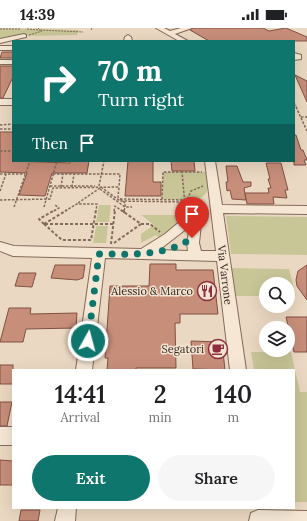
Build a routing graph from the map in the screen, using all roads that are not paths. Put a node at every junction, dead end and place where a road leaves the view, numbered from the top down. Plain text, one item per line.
1 (159, 28) edge
2 (189, 28) edge
3 (170, 33) junction
4 (24, 36) road end
5 (182, 40) edge
6 (0, 41) edge
7 (0, 48) edge
8 (12, 48) edge
9 (0, 62) edge
10 (12, 62) edge
11 (0, 102) edge
12 (12, 102) edge
13 (210, 162) edge
14 (210, 182) junction
15 (190, 206) junction
16 (216, 208) junction
17 (307, 210) edge
18 (192, 238) junction
19 (0, 246) edge
20 (107, 249) junction
21 (146, 254) junction
22 (197, 255) junction
23 (222, 256) junction
24 (84, 369) edge
25 (238, 369) edge
26 (0, 436) edge
27 (12, 436) edge
28 (67, 509) edge
29 (257, 516) edge
30 (65, 521) edge
31 (307, 521) edge

1 - 3 street
2 - 3 street
3 - 5 street
4 - 6 street
7 - 8 street
9 - 10 street
11 - 12 street
13 - 14 street, Via Varrone
14 - 15 street, Via Varrone
14 - 16 street, Via Varrone
15 - 16 street
15 - 18 street
15 - 21 street, Via Varrone
16 - 17 street
16 - 23 street, Via Varrone
18 - 21 street
18 - 22 street
19 - 20 street
20 - 21 street
20 - 24 street
21 - 22 street
22 - 23 street
23 - 25 street, Via Varrone
26 - 27 street
28 - 30 street
29 - 31 street

